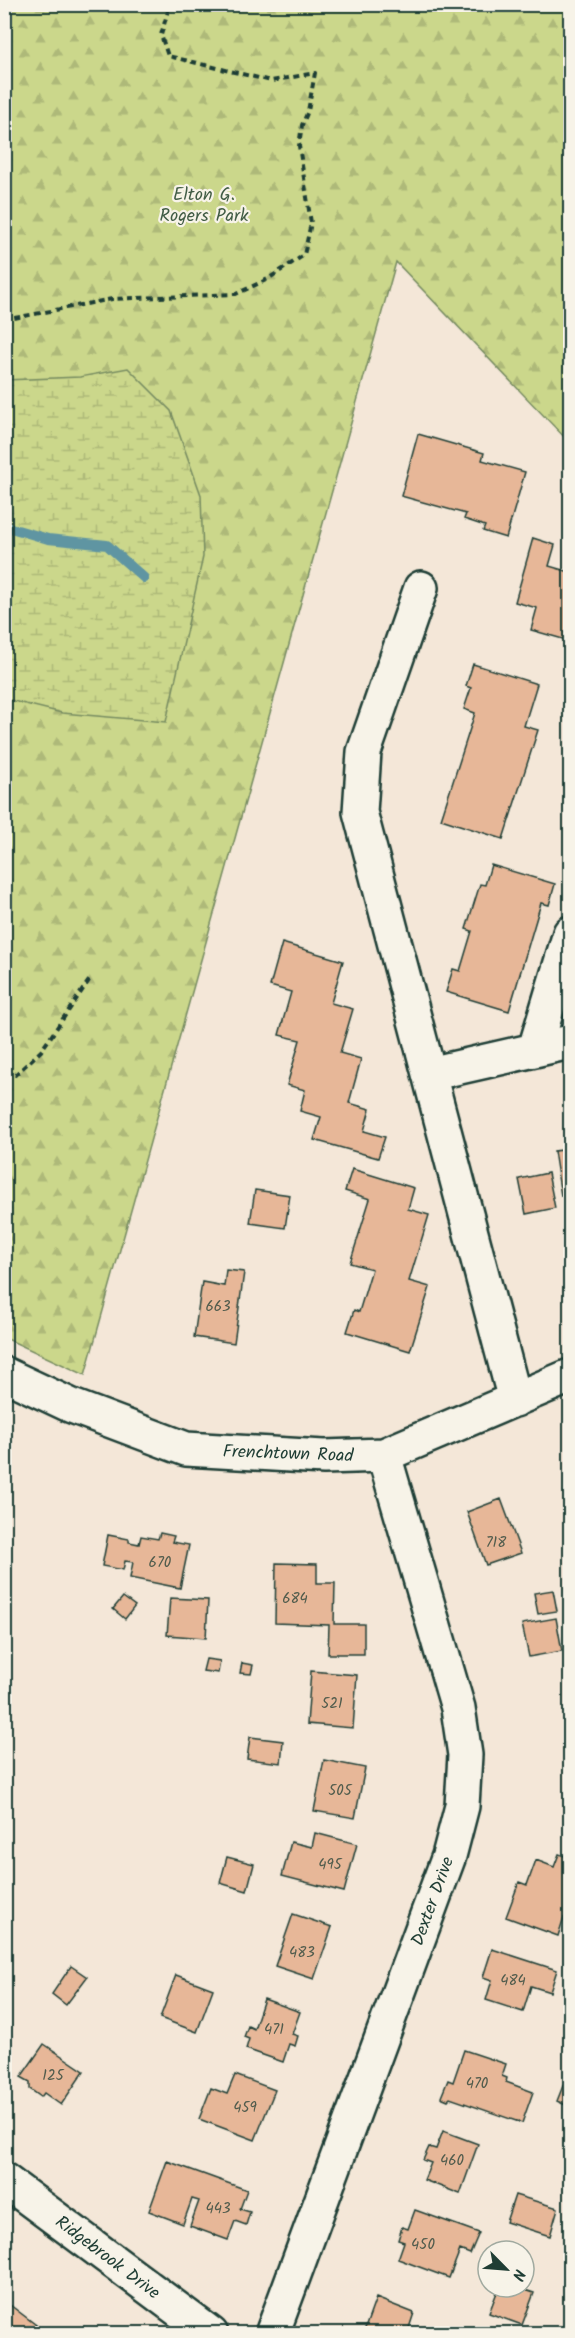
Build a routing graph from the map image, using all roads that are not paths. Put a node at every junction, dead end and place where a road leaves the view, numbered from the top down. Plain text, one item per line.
1 (421, 588) dead end
2 (570, 933) edge
3 (570, 1042) edge
4 (535, 1049) junction
5 (429, 1074) junction
6 (4, 1374) edge
7 (570, 1376) edge
8 (515, 1400) junction
9 (384, 1455) junction
10 (4, 2180) edge
11 (211, 2334) edge
12 (272, 2334) edge

1 - 5 street
2 - 4 street
3 - 4 street
4 - 5 street
5 - 8 street
6 - 9 street, Frenchtown Road
7 - 8 street, Frenchtown Road
8 - 9 street, Frenchtown Road
9 - 12 street, Dexter Drive
10 - 11 street, Ridgebrook Drive

